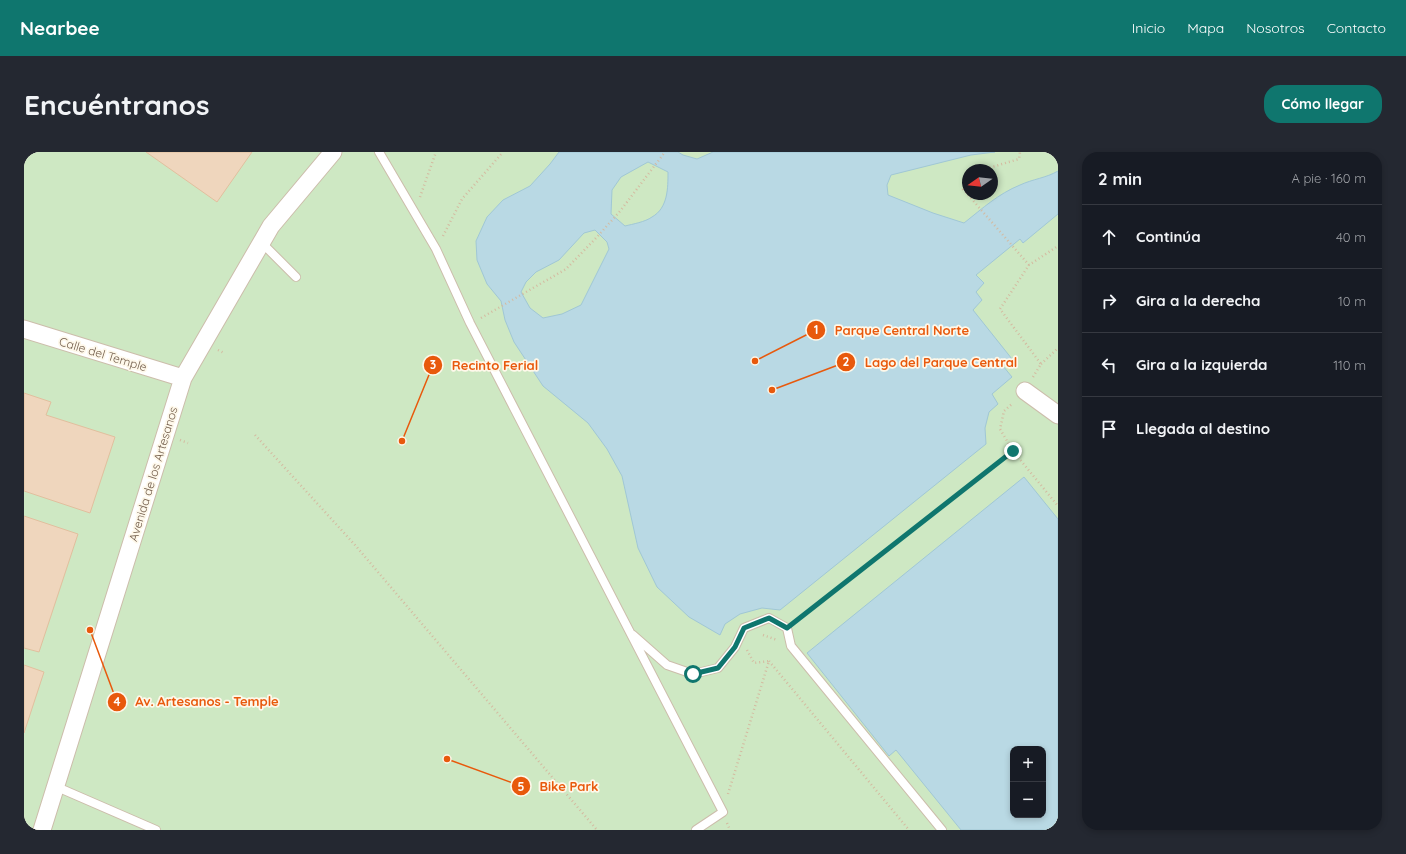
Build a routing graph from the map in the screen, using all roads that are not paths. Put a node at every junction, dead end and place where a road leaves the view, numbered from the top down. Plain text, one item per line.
1 (333, 152) edge
2 (379, 152) edge
3 (261, 242) junction
4 (296, 277) dead end
5 (24, 329) edge
6 (182, 378) junction
7 (1025, 392) road end
8 (1058, 415) edge
9 (629, 631) junction
10 (57, 787) junction
11 (42, 830) edge
12 (156, 830) edge
13 (696, 830) edge
14 (942, 830) edge

1 - 3 street, Avenida de los Artesanos
2 - 9 lane
3 - 4 lane
3 - 6 street, Avenida de los Artesanos
5 - 6 street, Calle del Temple
6 - 10 street, Avenida de los Artesanos
7 - 8 street
9 - 13 lane
9 - 14 lane
10 - 11 street, Avenida de los Artesanos
10 - 12 lane

